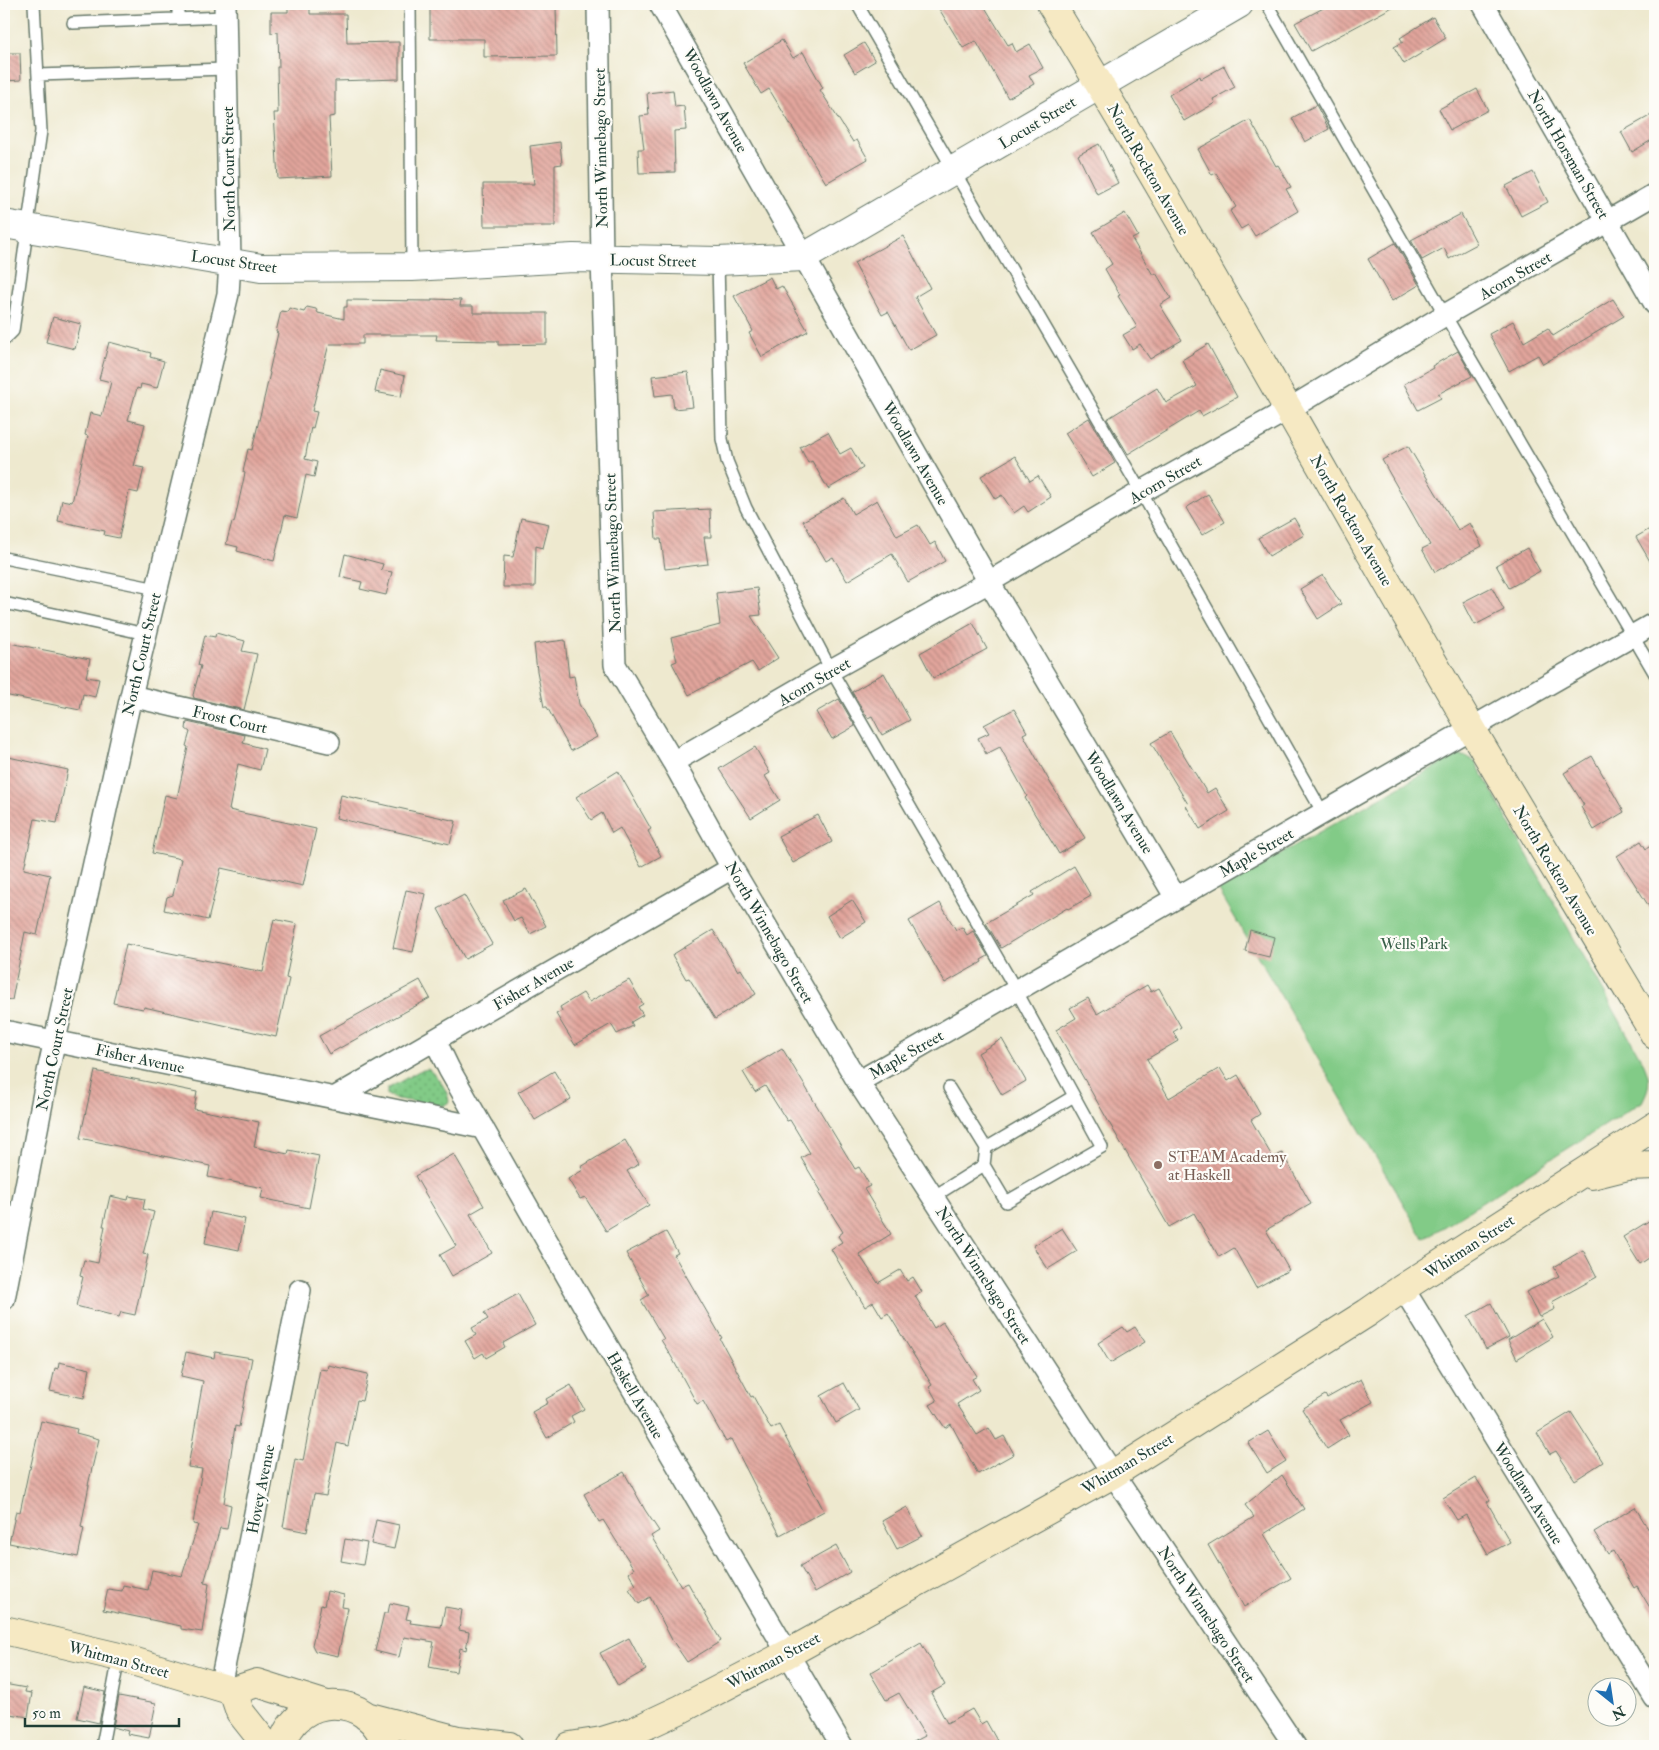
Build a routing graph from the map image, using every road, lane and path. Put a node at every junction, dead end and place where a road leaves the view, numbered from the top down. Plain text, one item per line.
1 (34, 4) edge
2 (178, 4) edge
3 (410, 4) edge
4 (598, 4) edge
5 (660, 4) edge
6 (857, 4) edge
7 (1051, 4) edge
8 (1239, 4) edge
9 (1267, 4) edge
10 (1483, 4) edge
11 (225, 10) edge
12 (178, 19) junction
13 (73, 23) dead end
14 (226, 70) junction
15 (38, 75) junction
16 (1100, 85) junction
17 (955, 170) junction
18 (1655, 194) edge
19 (1608, 221) junction
20 (16, 226) edge
21 (804, 256) junction
22 (602, 259) junction
23 (718, 261) junction
24 (230, 263) junction
25 (412, 267) junction
26 (1655, 304) edge
27 (1446, 315) junction
28 (4, 340) edge
29 (1289, 409) junction
30 (1141, 492) junction
31 (4, 558) edge
32 (989, 582) junction
33 (157, 590) junction
34 (4, 603) edge
35 (1655, 623) edge
36 (146, 634) junction
37 (1632, 636) junction
38 (831, 670) junction
39 (1655, 674) edge
40 (131, 696) junction
41 (1471, 728) junction
42 (329, 742) dead end
43 (674, 762) junction
44 (1323, 813) junction
45 (732, 868) junction
46 (1176, 898) junction
47 (1016, 990) junction
48 (4, 1031) edge
49 (1655, 1036) edge
50 (434, 1040) junction
51 (55, 1041) junction
52 (858, 1082) junction
53 (949, 1088) dead end
54 (1074, 1096) junction
55 (334, 1098) junction
56 (1655, 1126) edge
57 (483, 1128) junction
58 (986, 1148) junction
59 (1655, 1165) edge
60 (984, 1166) junction
61 (1569, 1181) junction
62 (933, 1197) junction
63 (6, 1275) edge
64 (1403, 1288) junction
65 (300, 1290) dead end
66 (4, 1299) edge
67 (1113, 1474) junction
68 (4, 1630) edge
69 (787, 1654) junction
70 (119, 1657) junction
71 (227, 1689) junction
72 (1655, 1698) edge
73 (327, 1705) junction
74 (366, 1716) junction
75 (458, 1740) junction
76 (102, 1746) edge
77 (267, 1746) edge
78 (282, 1746) edge
79 (386, 1746) edge
80 (430, 1746) edge
81 (509, 1746) edge
82 (570, 1746) edge
83 (842, 1746) edge
84 (1295, 1746) edge

1 - 15 lane
2 - 12 lane
3 - 25 lane
4 - 22 street, North Winnebago Street
5 - 21 street, Woodlawn Avenue
6 - 17 lane
7 - 16 main road, North Rockton Avenue
8 - 16 street, Locust Street
9 - 27 lane
10 - 19 street, North Horsman Street
11 - 12 lane
11 - 14 street, North Court Street
12 - 13 lane
14 - 15 lane
14 - 24 street, North Court Street
15 - 20 lane
16 - 17 street, Locust Street
16 - 29 main road, North Rockton Avenue
17 - 21 street, Locust Street
17 - 30 lane
18 - 19 street, Acorn Street
19 - 26 street, North Horsman Street
19 - 27 street, Acorn Street
20 - 24 street, Locust Street
20 - 28 lane
21 - 23 street, Locust Street
21 - 32 street, Woodlawn Avenue
22 - 23 street, Locust Street
22 - 25 street, Locust Street
22 - 43 street, North Winnebago Street
23 - 38 lane
24 - 25 street, Locust Street
24 - 33 street, North Court Street
27 - 29 street, Acorn Street
27 - 37 lane
29 - 30 street, Acorn Street
29 - 41 main road, North Rockton Avenue
30 - 32 street, Acorn Street
30 - 44 lane
31 - 33 lane
32 - 38 street, Acorn Street
32 - 46 street, Woodlawn Avenue
33 - 36 street, North Court Street
34 - 36 lane
35 - 37 street, Maple Street
36 - 40 street, North Court Street
37 - 39 lane
37 - 41 street, Maple Street
38 - 43 street, Acorn Street
38 - 47 lane
40 - 42 street, Frost Court
40 - 51 street, North Court Street
41 - 44 street, Maple Street
41 - 49 main road, North Rockton Avenue
43 - 45 street, North Winnebago Street
44 - 46 street, Maple Street
45 - 50 street, Fisher Avenue
45 - 52 street, North Winnebago Street
46 - 47 street, Maple Street
47 - 52 street, Maple Street
47 - 54 lane
48 - 51 street, Fisher Avenue
50 - 55 street, Fisher Avenue
50 - 57 street, Haskell Avenue
51 - 55 street, Fisher Avenue
51 - 63 street, North Court Street
52 - 62 street, North Winnebago Street
53 - 58 lane
54 - 58 lane
54 - 60 lane
55 - 57 street, Fisher Avenue
56 - 61 main road, Whitman Street
57 - 69 street, Haskell Avenue
58 - 60 lane
59 - 61 main road
60 - 62 lane
61 - 64 main road, Whitman Street
62 - 67 street, North Winnebago Street
63 - 66 street, North Court Street
64 - 67 main road, Whitman Street
64 - 72 street, Woodlawn Avenue
65 - 71 street, Hovey Avenue
67 - 69 main road, Whitman Street
67 - 84 street, North Winnebago Street
68 - 70 main road, Whitman Street
69 - 82 main road, Whitman Street
69 - 83 street, Haskell Avenue
70 - 71 main road, Whitman Street
70 - 76 lane
71 - 73 main road
71 - 77 main road
73 - 74 main road
73 - 78 main road
74 - 75 main road
74 - 79 main road
75 - 80 main road
75 - 81 main road

